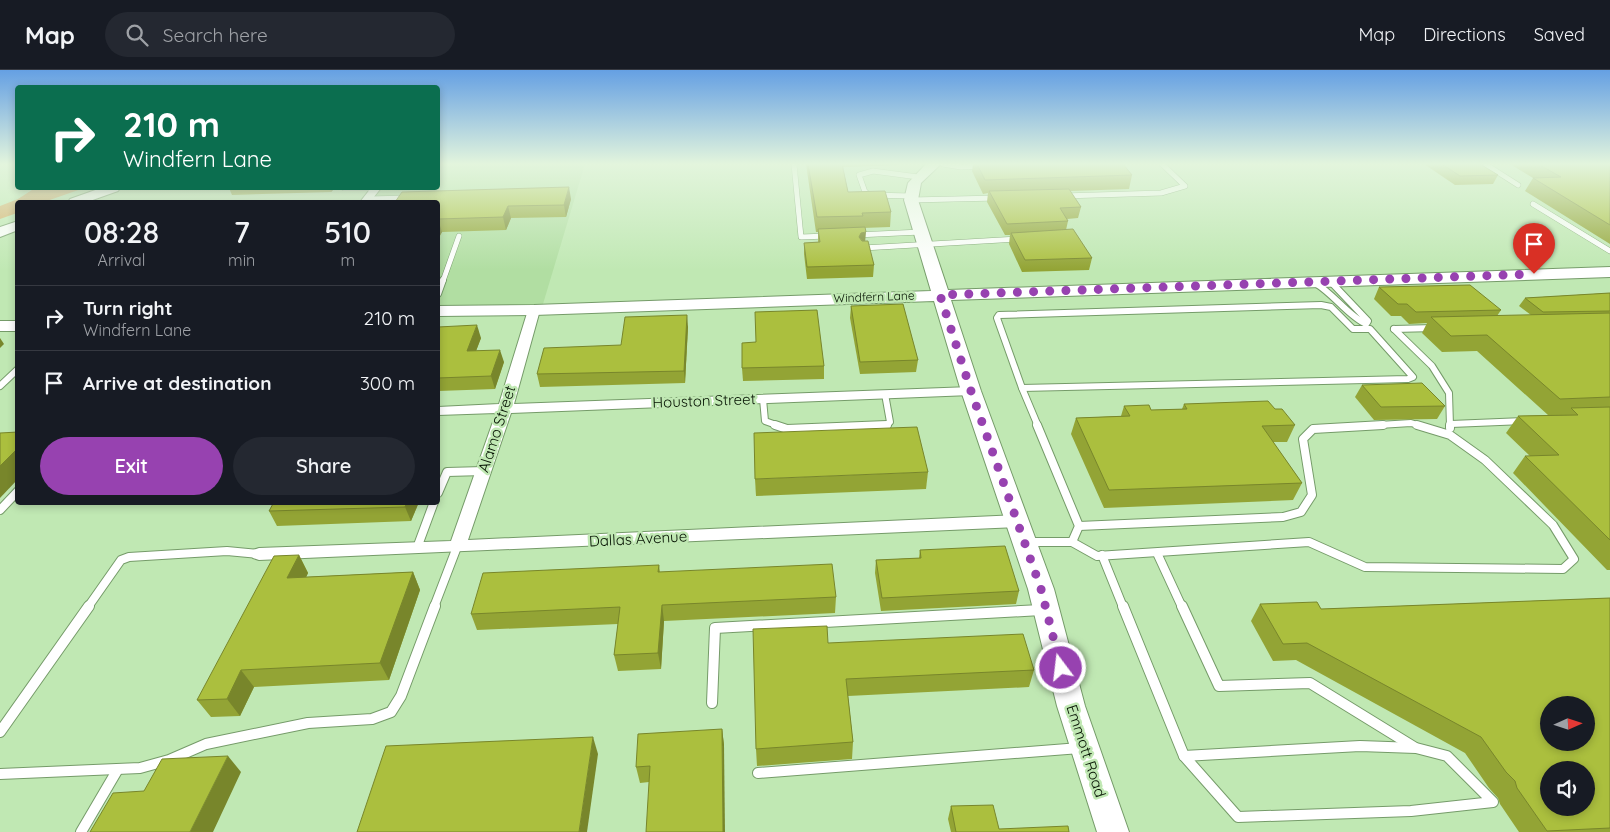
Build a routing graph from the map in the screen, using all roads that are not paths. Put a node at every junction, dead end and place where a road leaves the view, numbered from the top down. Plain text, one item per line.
1 (797, 200) edge
2 (920, 200) edge
3 (1533, 204) dead end
4 (15, 226) edge
5 (0, 232) edge
6 (848, 235) edge
7 (459, 236) dead end
8 (838, 236) edge
9 (924, 238) junction
10 (1023, 239) edge
11 (862, 248) edge
12 (1610, 252) edge
13 (1610, 272) edge
14 (1322, 281) junction
15 (440, 288) edge
16 (940, 295) junction
17 (534, 310) junction
18 (440, 311) edge
19 (0, 326) edge
20 (15, 326) edge
21 (1368, 326) junction
22 (1444, 328) edge
23 (15, 372) edge
24 (0, 386) edge
25 (1022, 388) junction
26 (971, 391) junction
27 (885, 394) junction
28 (763, 399) junction
29 (505, 408) junction
30 (440, 412) edge
31 (1528, 421) edge
32 (1451, 424) junction
33 (1450, 435) junction
34 (484, 471) junction
35 (440, 488) edge
36 (15, 494) edge
37 (433, 505) edge
38 (0, 510) edge
39 (1018, 521) junction
40 (1079, 526) junction
41 (1025, 542) junction
42 (1072, 542) junction
43 (457, 547) junction
44 (417, 548) junction
45 (1158, 553) junction
46 (259, 554) joint
47 (1102, 556) junction
48 (1046, 610) junction
49 (712, 703) dead end
50 (0, 732) edge
51 (1085, 748) junction
52 (1416, 748) junction
53 (1184, 756) junction
54 (118, 769) junction
55 (758, 773) dead end
56 (0, 774) edge
57 (81, 832) edge
58 (1113, 832) edge

1 - 8 lane
2 - 9 street, Emmott Road
3 - 12 lane
4 - 5 street
6 - 9 lane
7 - 15 lane
9 - 10 lane
9 - 11 lane
9 - 16 street, Emmott Road
13 - 14 street, Windfern Lane
14 - 16 street, Windfern Lane
14 - 21 lane
14 - 21 lane
16 - 17 street, Windfern Lane
16 - 26 street, Emmott Road
17 - 18 street, Windfern Lane
17 - 29 street, Alamo Street
19 - 20 street
21 - 25 lane
21 - 25 lane
22 - 32 lane
23 - 24 lane
25 - 40 lane
26 - 27 street, Houston Street
26 - 39 street, Emmott Road
27 - 28 street, Houston Street
27 - 28 lane
28 - 29 street, Houston Street
29 - 30 street, Houston Street
29 - 34 street, Alamo Street
31 - 32 lane
32 - 33 lane
33 - 40 lane
33 - 45 lane
34 - 35 lane
34 - 43 street, Alamo Street
36 - 38 lane
37 - 44 lane
39 - 41 street, Emmott Road
39 - 43 street, Dallas Avenue
40 - 42 lane
41 - 42 lane
41 - 48 street, Emmott Road
42 - 47 lane
43 - 44 street, Dallas Avenue
43 - 54 lane
44 - 46 street, Dallas Avenue
45 - 47 lane
45 - 52 lane
46 - 50 lane
47 - 53 lane
48 - 49 lane
48 - 51 street, Emmott Road
51 - 55 lane
51 - 58 street, Emmott Road
52 - 53 lane
52 - 53 lane
54 - 56 lane
54 - 57 lane

